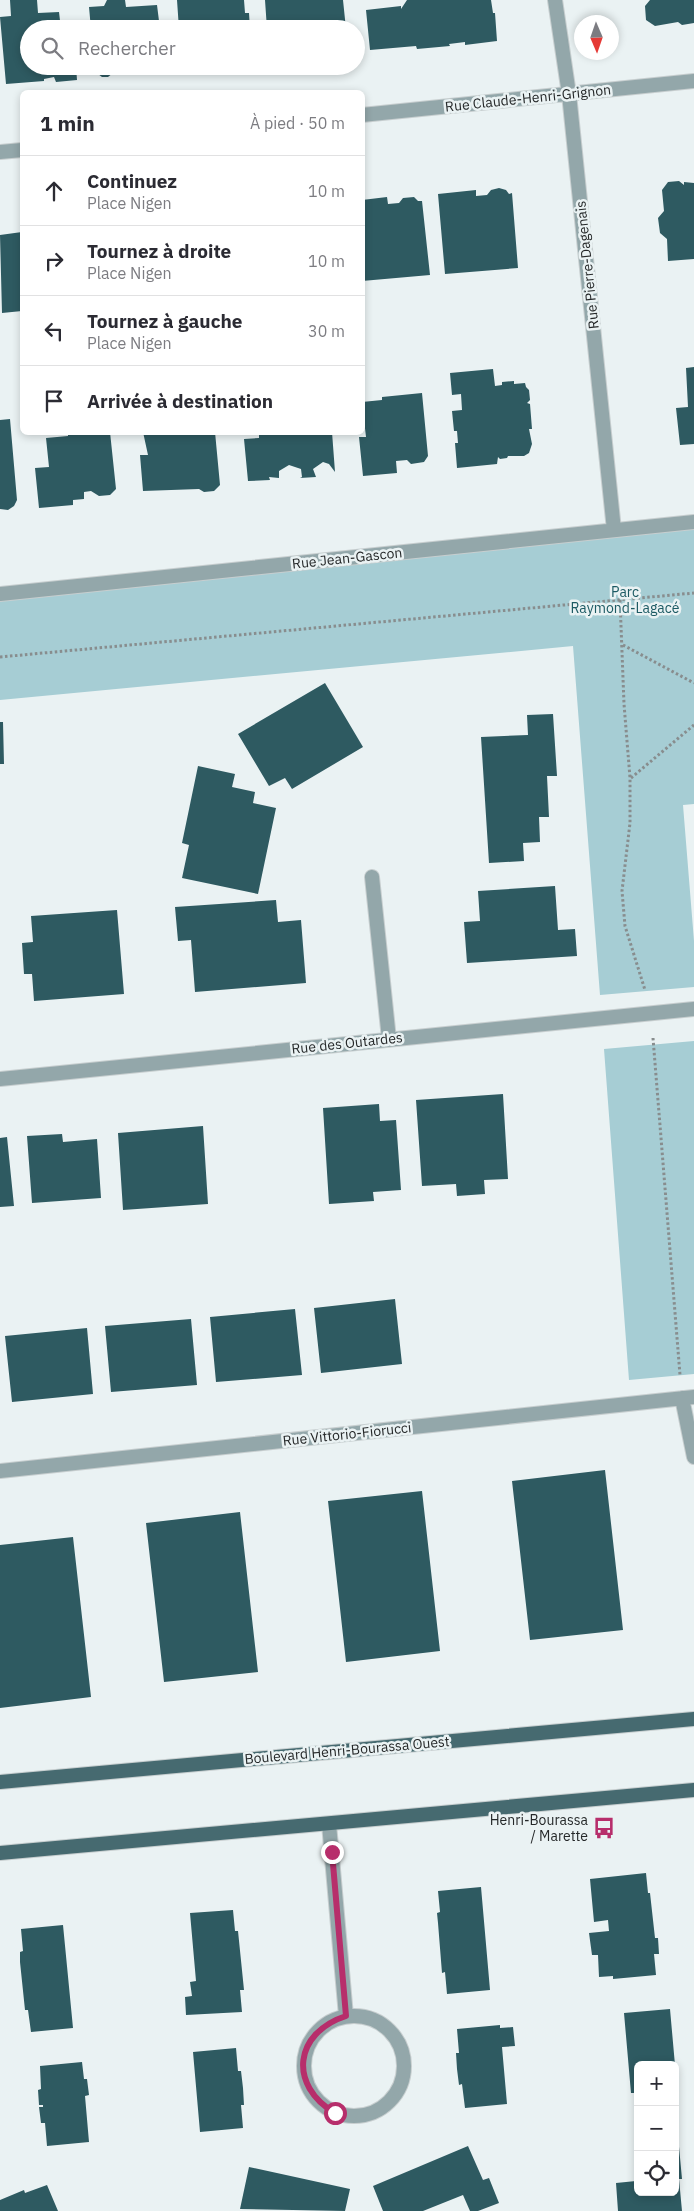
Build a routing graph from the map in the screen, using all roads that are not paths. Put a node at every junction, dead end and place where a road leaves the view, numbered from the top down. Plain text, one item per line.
1 (555, 0) edge
2 (694, 82) edge
3 (569, 94) junction
4 (365, 115) edge
5 (20, 150) edge
6 (0, 152) edge
7 (694, 522) edge
8 (614, 530) junction
9 (0, 594) edge
10 (372, 878) dead end
11 (694, 1009) edge
12 (389, 1039) junction
13 (0, 1079) edge
14 (688, 1398) edge
15 (694, 1457) edge
16 (0, 1471) edge
17 (694, 1718) edge
18 (0, 1782) edge
19 (694, 1790) edge
20 (329, 1824) junction
21 (0, 1853) edge
22 (346, 2016) junction

1 - 3 street, Rue Pierre-Dagenais
2 - 3 street, Rue Claude-Henri-Grignon
3 - 4 street, Rue Claude-Henri-Grignon
3 - 8 street, Rue Pierre-Dagenais
5 - 6 street
7 - 8 street, Rue Jean-Gascon
8 - 9 street, Rue Jean-Gascon
10 - 12 street
11 - 12 street, Rue des Outardes
12 - 13 street, Rue des Outardes
14 - 15 street
14 - 16 street, Rue Vittorio-Fiorucci
17 - 18 main road, Boulevard Henri-Bourassa Ouest
19 - 20 main road
20 - 21 main road
20 - 22 street
22 - 22 street

